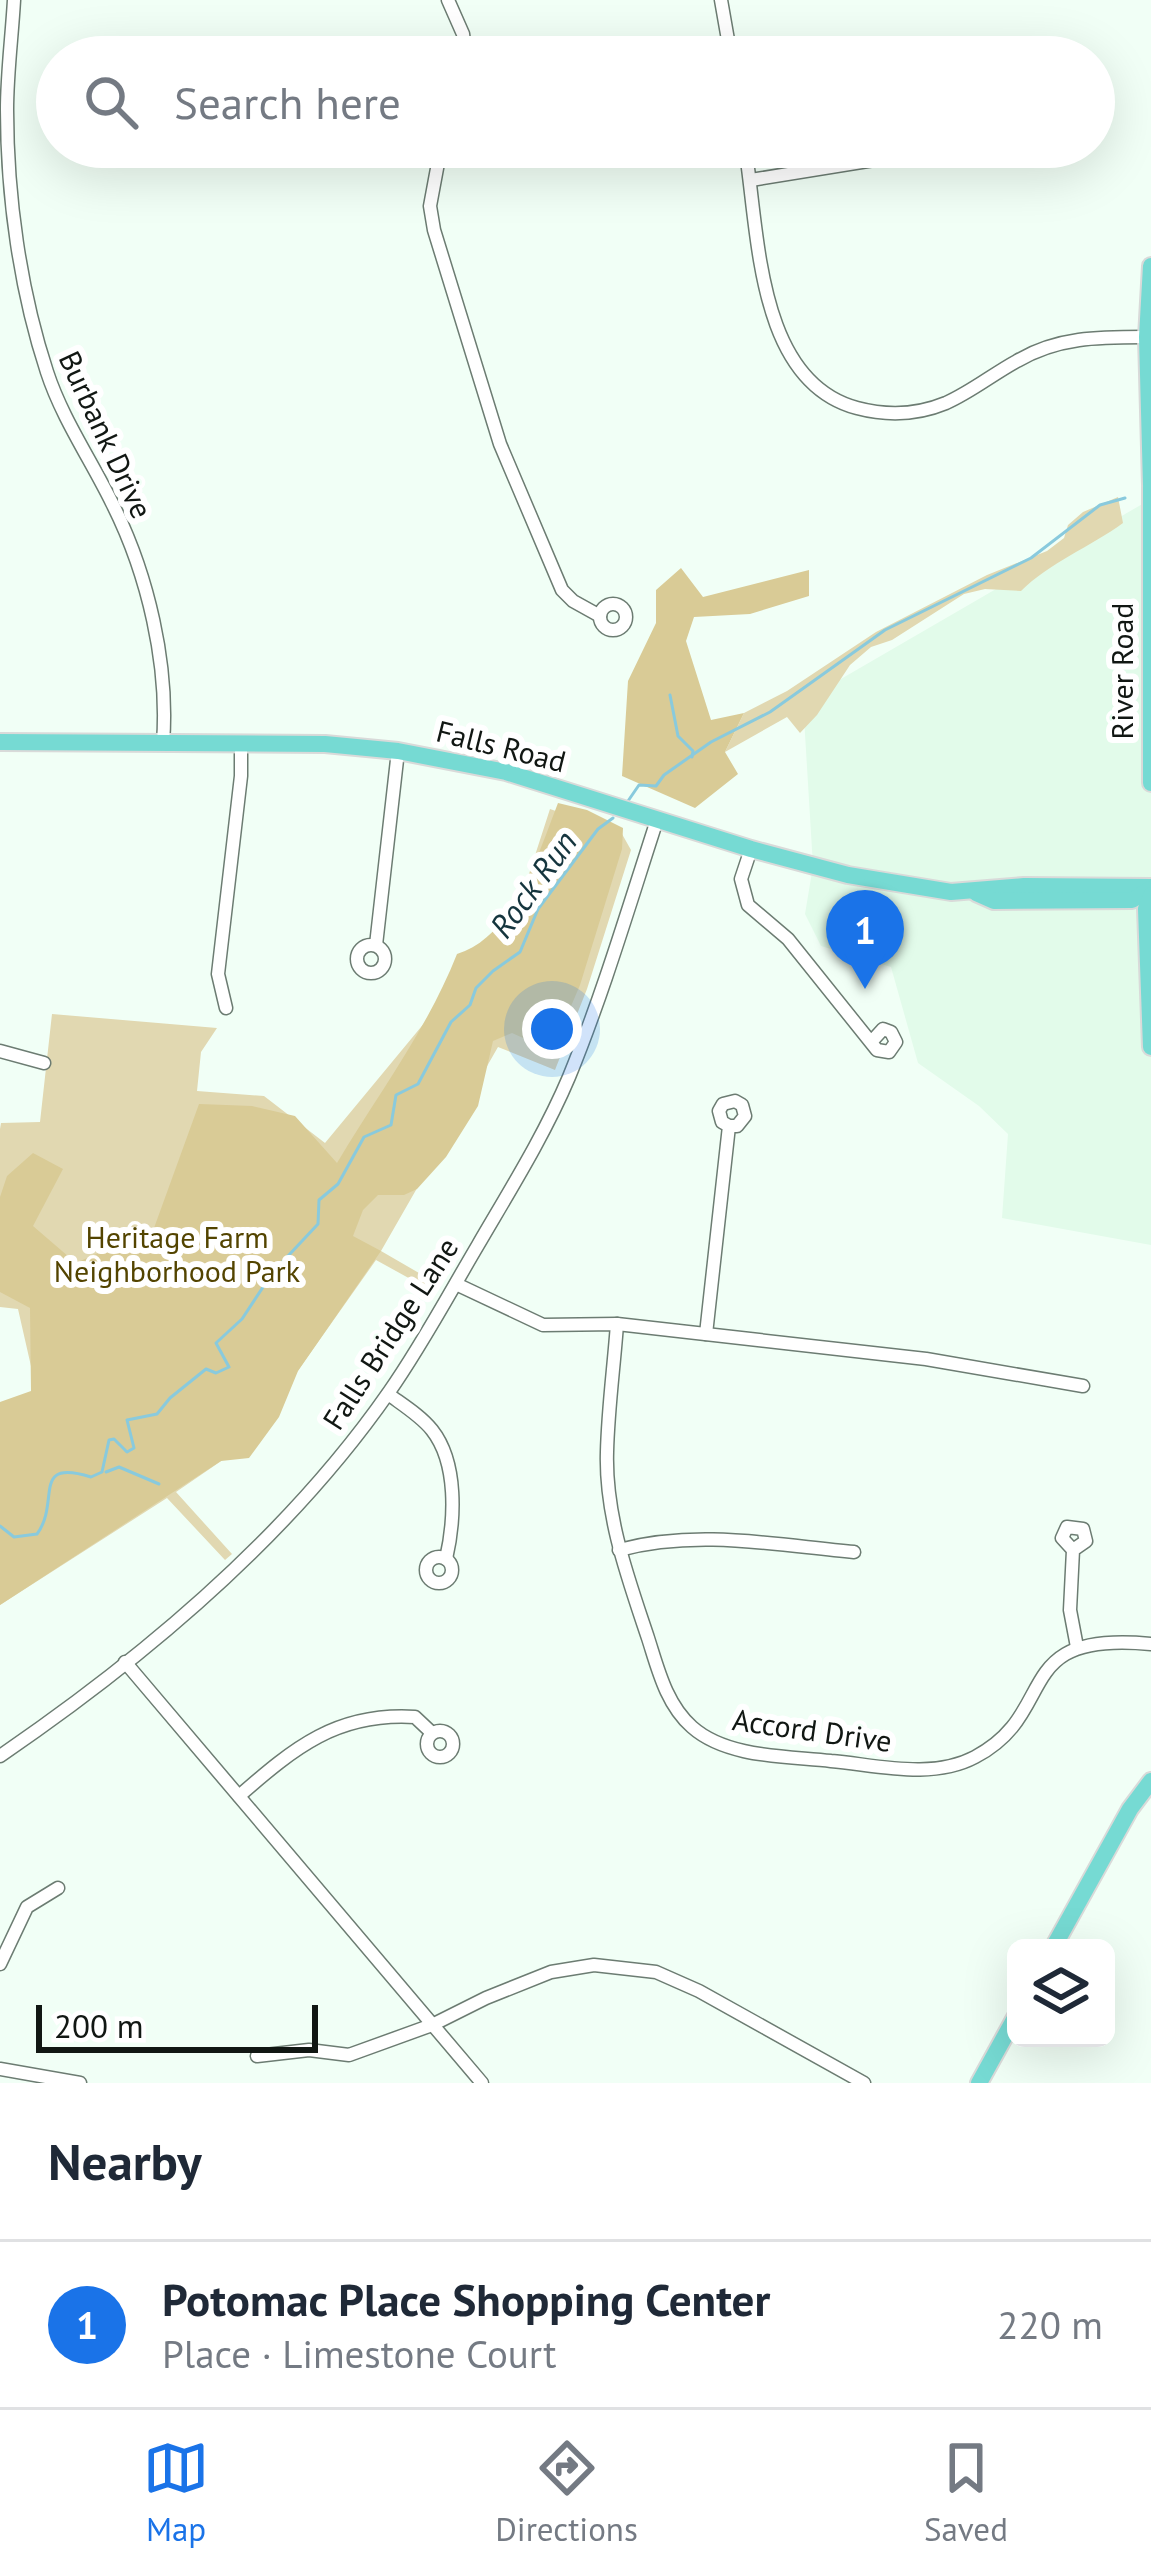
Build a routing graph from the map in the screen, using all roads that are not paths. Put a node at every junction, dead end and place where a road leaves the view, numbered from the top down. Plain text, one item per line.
1 (14, 0) edge
2 (448, 0) edge
3 (722, 0) edge
4 (464, 36) edge
5 (727, 36) edge
6 (437, 168) edge
7 (749, 168) edge
8 (822, 168) edge
9 (751, 179) junction
10 (1151, 266) edge
11 (1149, 337) edge
12 (1151, 486) edge
13 (601, 616) dead end
14 (0, 742) edge
15 (241, 742) junction
16 (163, 743) junction
17 (398, 751) junction
18 (1151, 783) edge
19 (657, 820) junction
20 (751, 849) junction
21 (1151, 890) edge
22 (376, 946) dead end
23 (226, 1008) dead end
24 (873, 1040) dead end
25 (1151, 1048) edge
26 (0, 1051) edge
27 (44, 1063) dead end
28 (729, 1126) dead end
29 (456, 1284) junction
30 (617, 1324) junction
31 (706, 1334) junction
32 (1083, 1386) dead end
33 (388, 1394) junction
34 (620, 1550) junction
35 (1073, 1550) dead end
36 (854, 1552) dead end
37 (446, 1559) dead end
38 (1151, 1645) edge
39 (1077, 1647) junction
40 (125, 1662) junction
41 (432, 1733) dead end
42 (0, 1756) edge
43 (1151, 1781) edge
44 (238, 1796) junction
45 (58, 1888) dead end
46 (1058, 1939) edge
47 (0, 1964) edge
48 (432, 2025) junction
49 (1007, 2032) edge
50 (257, 2056) dead end
51 (0, 2069) edge
52 (80, 2083) edge
53 (482, 2083) edge
54 (864, 2083) edge
55 (979, 2083) edge

1 - 16 street, Burbank Drive
2 - 4 street
3 - 5 street
6 - 13 street
7 - 9 street
8 - 9 street
9 - 11 street
10 - 11 main road, River Road
11 - 12 main road, River Road
12 - 18 main road, River Road
14 - 16 main road, Falls Road
15 - 16 main road, Falls Road
15 - 17 main road, Falls Road
15 - 23 street
17 - 19 main road, Falls Road
17 - 22 street
19 - 20 main road, Falls Road
19 - 29 street, Falls Bridge Lane
20 - 21 main road, Falls Road
20 - 24 street
21 - 25 main road
26 - 27 street
28 - 31 street
29 - 30 street
29 - 33 street, Falls Bridge Lane
30 - 31 street
30 - 34 street, Accord Drive
31 - 32 street
33 - 37 street
33 - 40 street, Falls Bridge Lane
34 - 36 street
34 - 39 street, Accord Drive
35 - 39 street
38 - 39 street
40 - 42 street, Falls Bridge Lane
40 - 44 street
41 - 44 street
43 - 46 main road
44 - 48 street
45 - 47 street
48 - 50 street
48 - 53 street
48 - 54 street
49 - 55 main road
51 - 52 street

